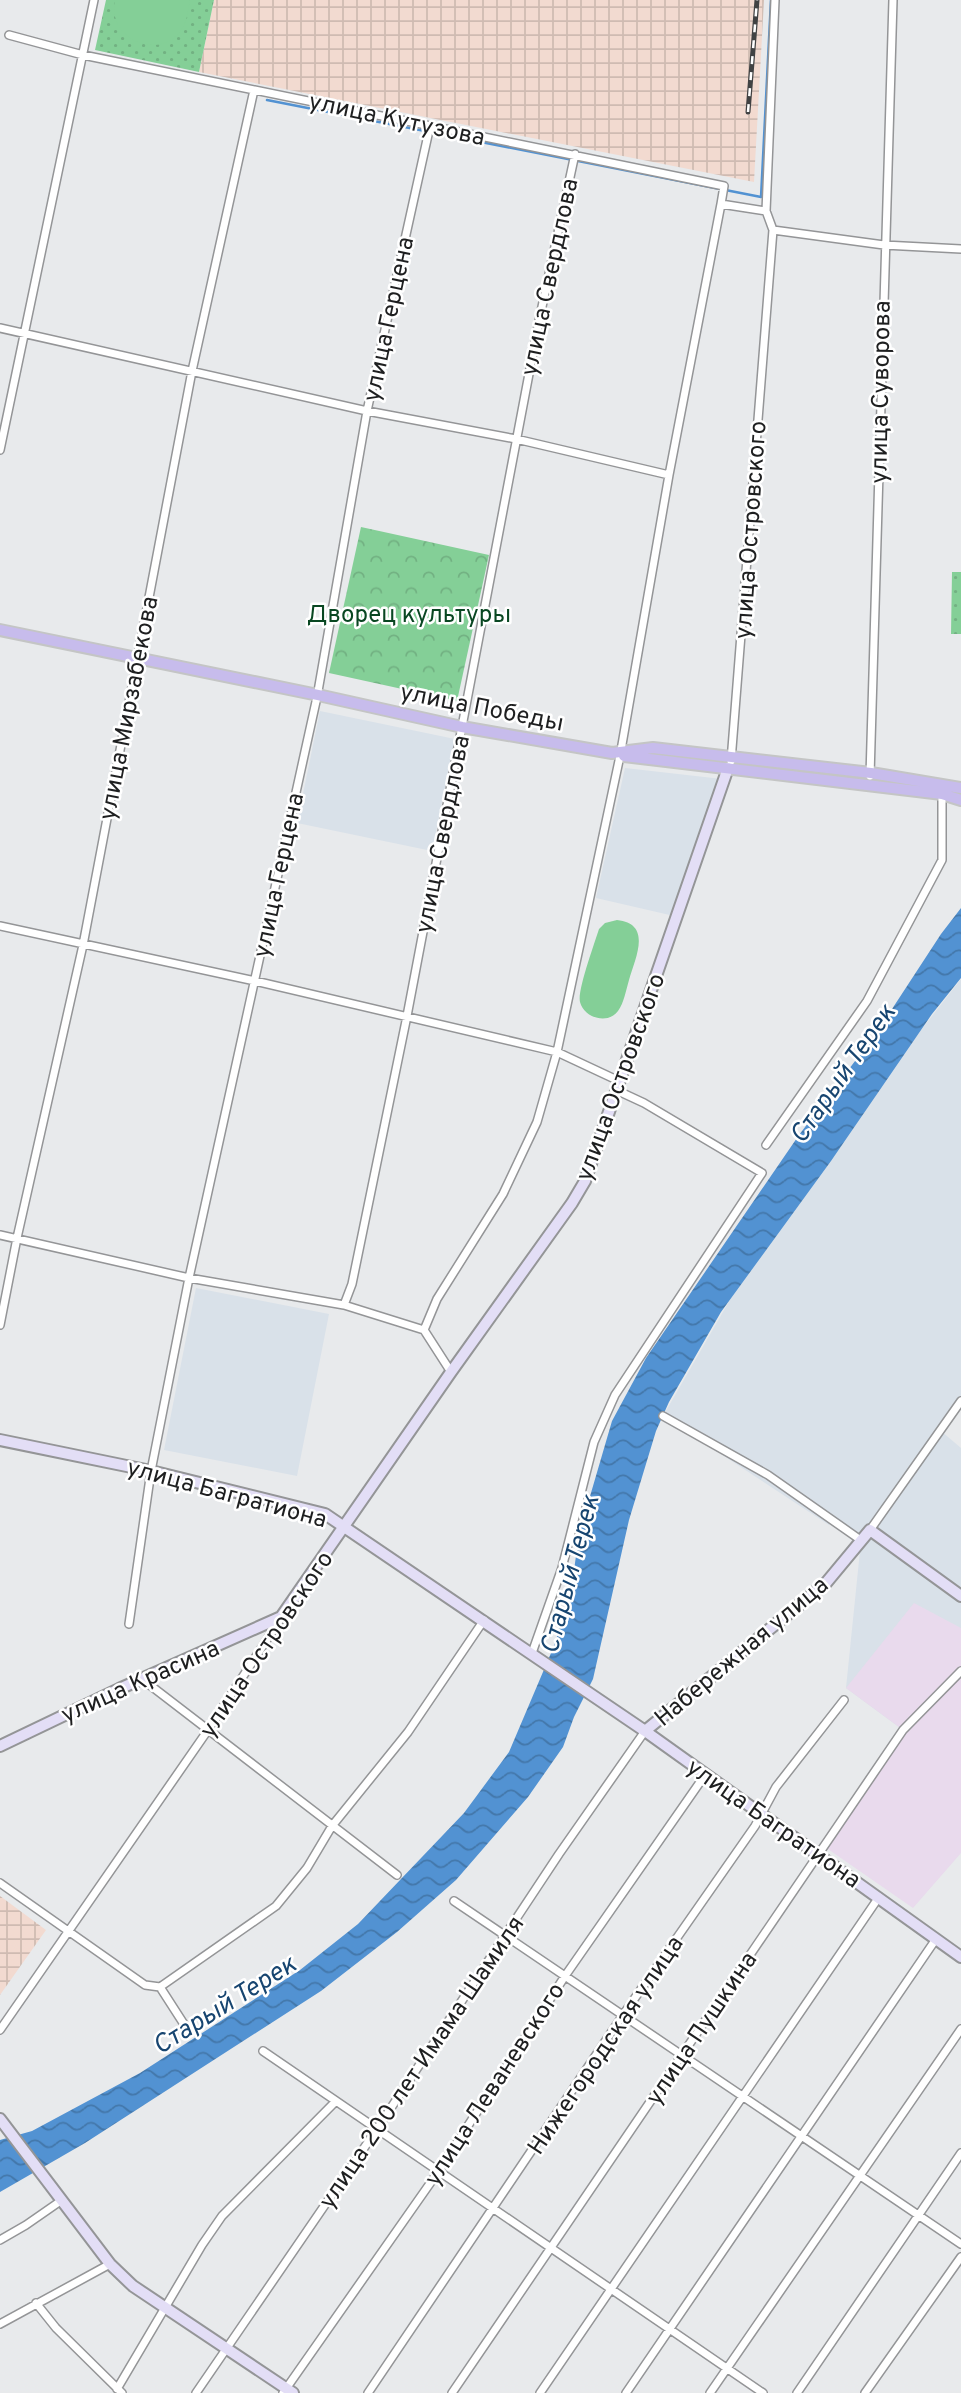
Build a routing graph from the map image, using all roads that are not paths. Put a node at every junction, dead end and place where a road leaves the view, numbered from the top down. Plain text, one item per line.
1 (94, 0) edge
2 (775, 0) edge
3 (892, 0) edge
4 (9, 35) dead end
5 (83, 55) junction
6 (254, 90) junction
7 (430, 127) junction
8 (575, 155) junction
9 (721, 204) junction
10 (766, 211) junction
11 (773, 230) junction
12 (884, 245) junction
13 (961, 249) edge
14 (0, 328) edge
15 (26, 334) junction
16 (192, 371) junction
17 (367, 411) junction
18 (516, 439) junction
19 (0, 450) edge
20 (669, 475) junction
21 (0, 631) edge
22 (138, 659) junction
23 (318, 696) junction
24 (461, 728) junction
25 (620, 755) junction
26 (730, 763) junction
27 (870, 779) junction
28 (961, 789) edge
29 (942, 794) junction
30 (961, 800) edge
31 (0, 926) edge
32 (83, 945) junction
33 (255, 981) junction
34 (407, 1016) junction
35 (557, 1052) junction
36 (618, 1086) junction
37 (766, 1145) dead end
38 (0, 1235) edge
39 (17, 1238) junction
40 (189, 1278) junction
41 (344, 1305) junction
42 (0, 1325) edge
43 (424, 1330) junction
44 (451, 1372) junction
45 (961, 1401) edge
46 (663, 1416) dead end
47 (0, 1440) edge
48 (151, 1471) junction
49 (344, 1526) junction
50 (870, 1530) junction
51 (862, 1541) junction
52 (961, 1596) edge
53 (281, 1618) junction
54 (484, 1620) junction
55 (129, 1624) dead end
56 (537, 1656) junction
57 (961, 1671) edge
58 (142, 1679) junction
59 (844, 1700) dead end
60 (208, 1730) junction
61 (645, 1731) junction
62 (0, 1746) edge
63 (705, 1774) junction
64 (762, 1814) junction
65 (332, 1826) junction
66 (819, 1855) junction
67 (397, 1875) dead end
68 (0, 1883) edge
69 (878, 1897) junction
70 (454, 1900) dead end
71 (70, 1931) junction
72 (505, 1936) junction
73 (936, 1939) junction
74 (961, 1956) edge
75 (565, 1976) junction
76 (160, 1987) junction
77 (623, 2015) junction
78 (961, 2029) edge
79 (0, 2030) edge
80 (189, 2032) dead end
81 (263, 2051) dead end
82 (681, 2055) junction
83 (742, 2096) junction
84 (336, 2101) junction
85 (1, 2120) edge
86 (377, 2129) junction
87 (802, 2136) junction
88 (961, 2153) edge
89 (438, 2172) junction
90 (859, 2175) junction
91 (62, 2200) junction
92 (494, 2207) junction
93 (919, 2215) junction
94 (0, 2240) edge
95 (961, 2244) edge
96 (551, 2248) junction
97 (961, 2257) edge
98 (110, 2264) junction
99 (612, 2290) junction
100 (36, 2303) junction
101 (165, 2306) junction
102 (0, 2325) edge
103 (670, 2329) junction
104 (228, 2349) junction
105 (727, 2367) junction
106 (119, 2391) edge
107 (287, 2391) edge
108 (196, 2393) edge
109 (368, 2393) edge
110 (452, 2393) edge
111 (540, 2393) edge
112 (626, 2393) edge
113 (710, 2393) edge
114 (763, 2393) edge
115 (797, 2393) edge
116 (865, 2393) edge

1 - 5 street
2 - 10 street, улица Островского
3 - 12 street, улица Суворова
4 - 5 street, улица Кутузова
5 - 6 street, улица Кутузова
5 - 15 street
6 - 7 street, улица Кутузова
6 - 16 street, улица Мирзабекова
7 - 8 street, улица Кутузова
7 - 17 street, улица Герцена
8 - 9 street, улица Кутузова
8 - 18 street, улица Свердлова
9 - 10 street
9 - 20 street
10 - 11 street, улица Островского
11 - 12 street
11 - 26 street, улица Островского
12 - 13 street
12 - 27 street, улица Суворова
14 - 15 street
15 - 16 street
15 - 19 street
16 - 17 street
16 - 22 street, улица Мирзабекова
17 - 18 street
17 - 23 street, улица Герцена
18 - 20 street
18 - 24 street, улица Свердлова
20 - 25 street
21 - 22 main road, улица Победы
22 - 23 main road, улица Победы
22 - 32 street, улица Мирзабекова
23 - 24 main road, улица Победы
23 - 33 street, улица Герцена
24 - 25 main road, улица Победы
24 - 34 street, улица Свердлова
25 - 26 main road, улица Победы
25 - 35 street
26 - 27 main road, улица Победы
26 - 36 street, улица Островского
27 - 28 main road, улица Победы
27 - 29 main road, улица Победы
29 - 30 main road, улица Победы
29 - 37 street
31 - 32 street
32 - 33 street
32 - 39 street, улица Мирзабекова
33 - 34 street
33 - 40 street, улица Герцена
34 - 35 street
34 - 41 street, улица Свердлова
35 - 36 street
35 - 43 street
36 - 44 street, улица Островского
36 - 56 street
38 - 39 street
39 - 40 street
39 - 42 street, улица Мирзабекова
40 - 41 street
40 - 48 street, улица Герцена
41 - 43 street
43 - 44 street
44 - 49 street, улица Островского
45 - 50 street, Набережная улица
46 - 51 street
47 - 48 street, улица Багратиона
48 - 49 street, улица Багратиона
48 - 55 street, улица Герцена
49 - 53 street, улица Островского
49 - 54 street, улица Багратиона
50 - 51 street, Набережная улица
50 - 52 street
51 - 61 street, Набережная улица
53 - 58 street, улица Красина
53 - 60 street, улица Островского
54 - 56 street, улица Багратиона
54 - 65 street
56 - 61 street, улица Багратиона
57 - 66 street, улица Пушкина
58 - 60 street
58 - 62 street, улица Красина
59 - 64 street, Нижегородская улица
60 - 65 street
60 - 71 street, улица Островского
61 - 63 street, улица Багратиона
61 - 72 street, улица 200 лет Имама Шамиля
63 - 64 street, улица Багратиона
63 - 75 street, улица Леваневского
64 - 66 street, улица Багратиона
64 - 77 street, Нижегородская улица
65 - 67 street
65 - 76 street
66 - 69 street, улица Багратиона
66 - 82 street, улица Пушкина
68 - 71 street
69 - 73 street, улица Багратиона
69 - 83 street
70 - 72 street
71 - 76 street
71 - 79 street, улица Островского
72 - 75 street
72 - 86 street, улица 200 лет Имама Шамиля
73 - 74 street, улица Багратиона
73 - 87 street
75 - 77 street
75 - 89 street, улица Леваневского
76 - 80 street
77 - 82 street
77 - 92 street, Нижегородская улица
78 - 90 street
81 - 84 street
82 - 83 street
82 - 96 street, улица Пушкина
83 - 87 street
83 - 99 street
84 - 86 street
84 - 101 street
85 - 91 street
86 - 89 street
86 - 104 street, улица 200 лет Имама Шамиля
87 - 90 street
87 - 103 street
88 - 93 street
89 - 92 street
89 - 107 street, улица Леваневского
90 - 93 street
90 - 105 street
91 - 94 street
91 - 98 street
92 - 96 street
92 - 109 street, Нижегородская улица
93 - 95 street
93 - 115 street
96 - 99 street
96 - 110 street, улица Пушкина
97 - 116 street
98 - 100 street
98 - 101 street
99 - 103 street
99 - 111 street
100 - 102 street
100 - 106 street
101 - 104 street
101 - 106 street
103 - 105 street
103 - 112 street
104 - 107 street
104 - 108 street, улица 200 лет Имама Шамиля
105 - 113 street
105 - 114 street

